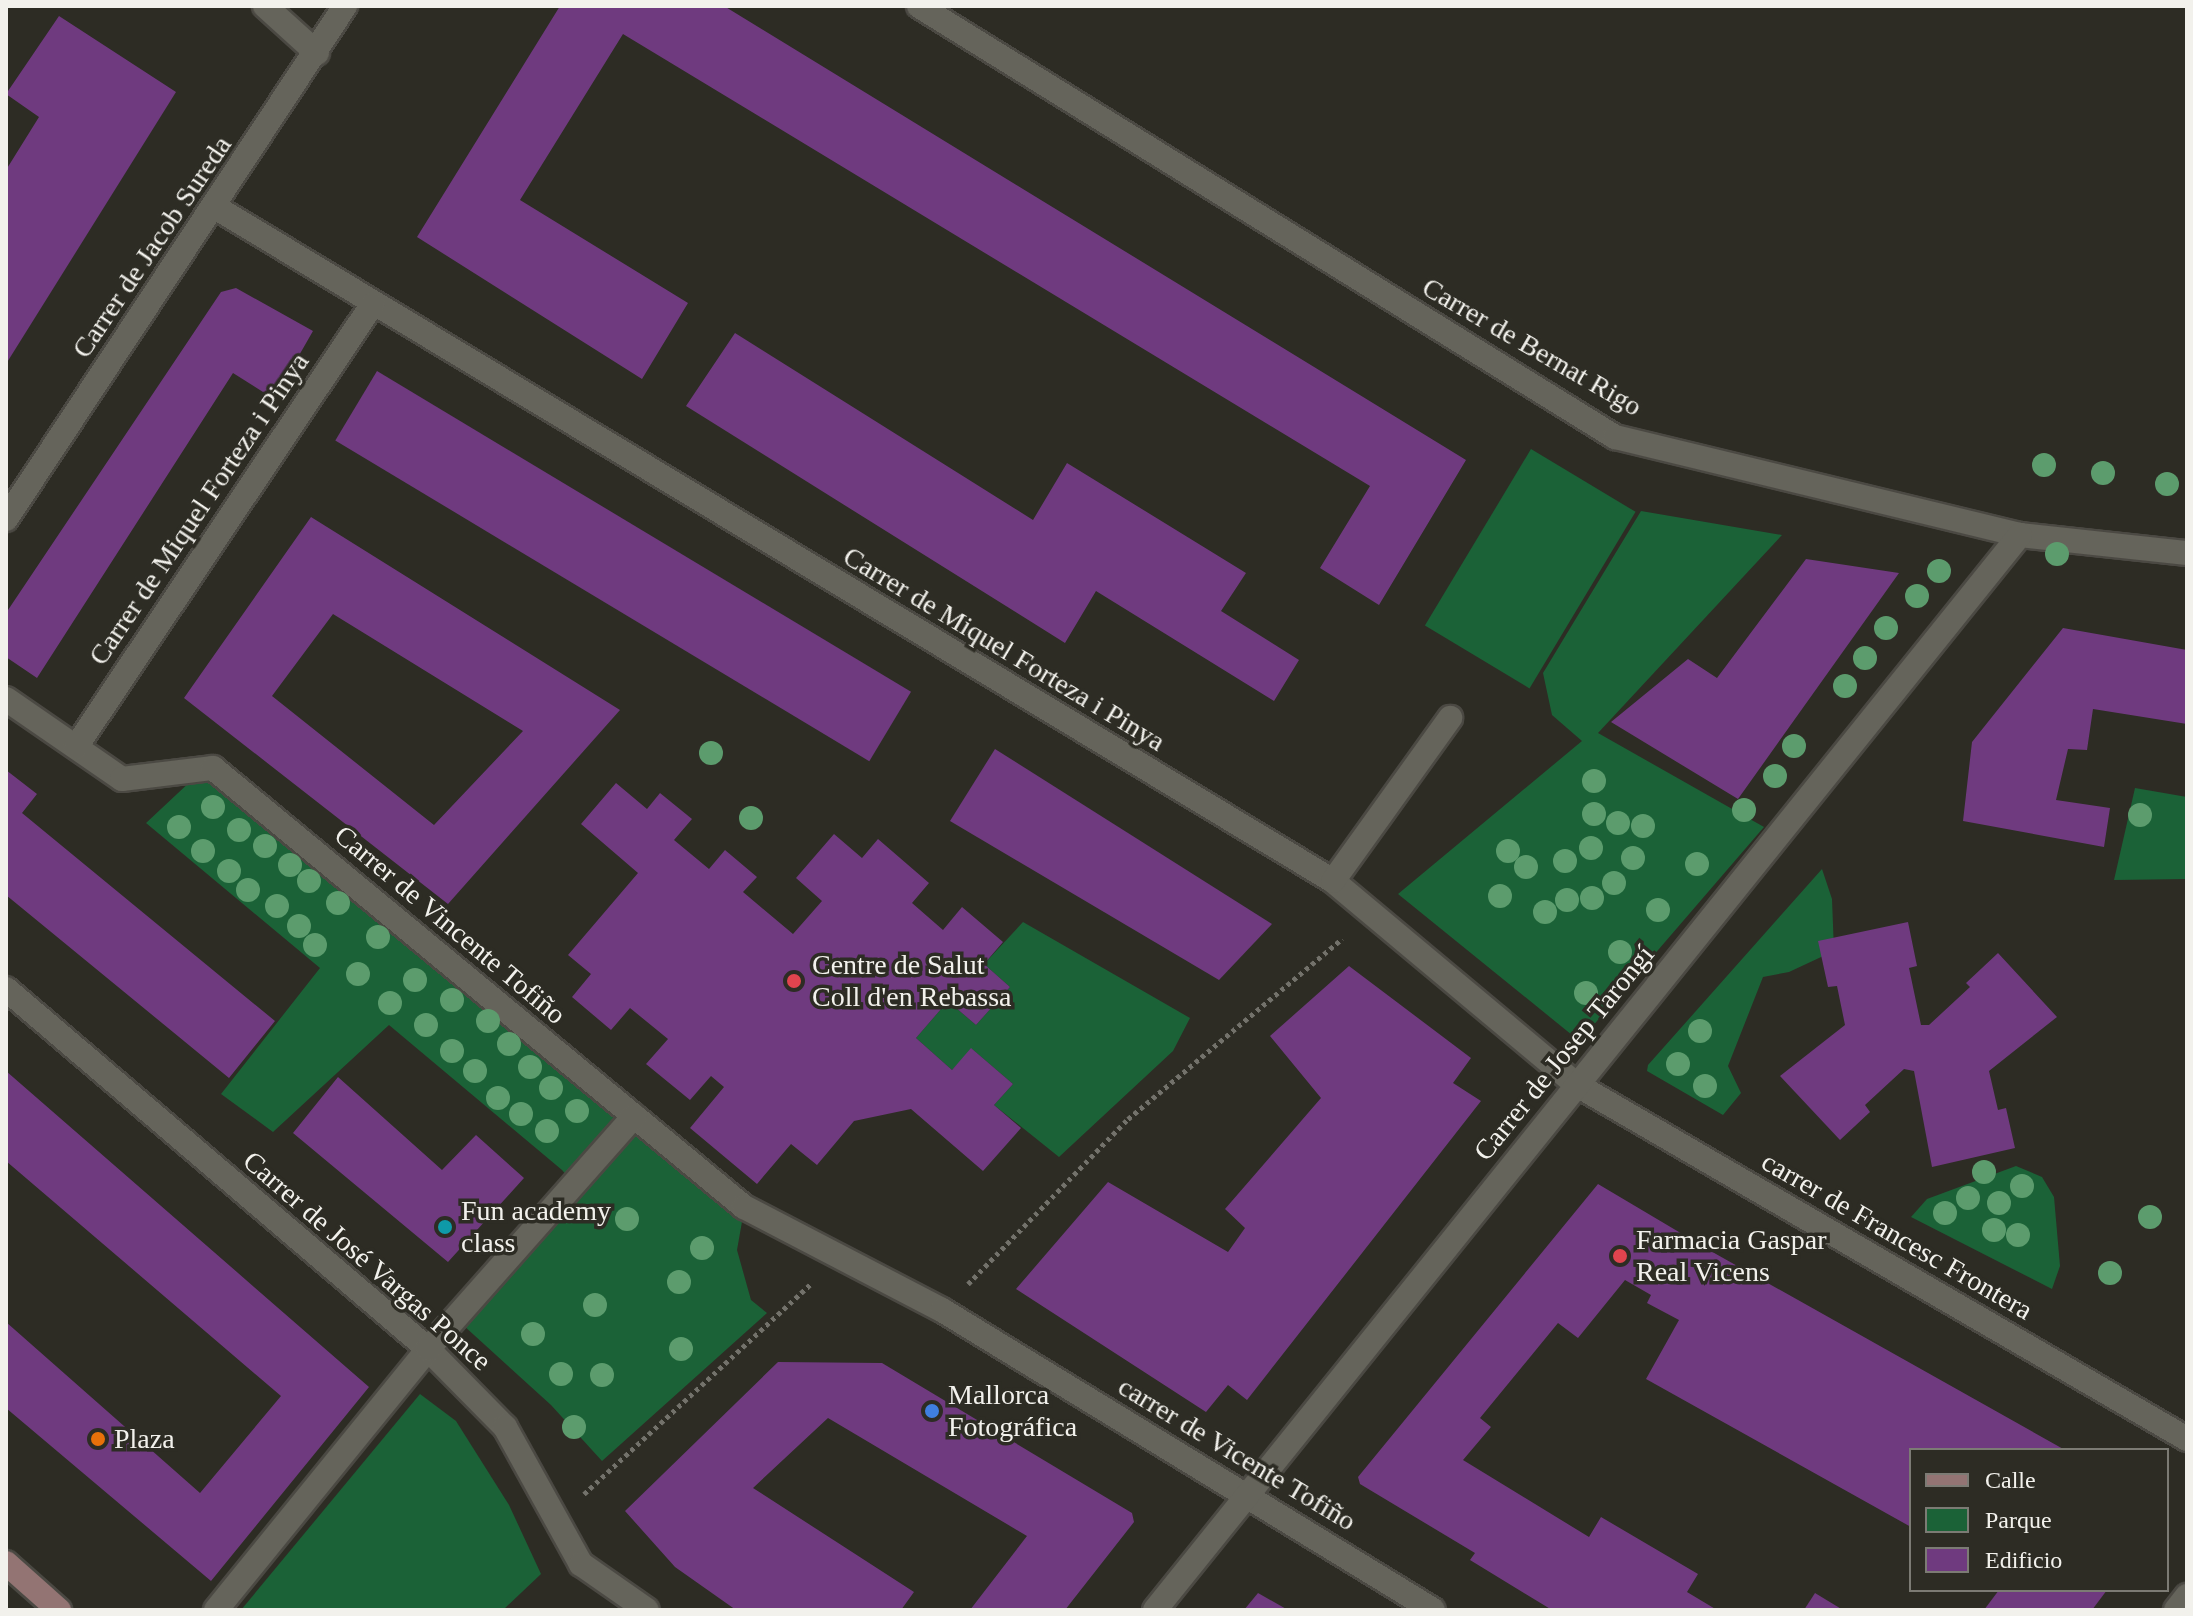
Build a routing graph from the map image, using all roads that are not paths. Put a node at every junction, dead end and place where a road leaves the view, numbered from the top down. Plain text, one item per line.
1 (265, 6) edge
2 (345, 6) edge
3 (919, 6) edge
4 (317, 53) junction
5 (215, 207) junction
6 (372, 305) junction
7 (6, 519) edge
8 (2020, 535) junction
9 (2187, 553) edge
10 (6, 699) edge
11 (1450, 718) dead end
12 (76, 747) junction
13 (1333, 881) junction
14 (6, 989) edge
15 (1577, 1085) junction
16 (634, 1116) junction
17 (842, 1255) joint
18 (428, 1349) junction
19 (2187, 1439) edge
20 (1246, 1495) junction
21 (6, 1563) edge
22 (2187, 1596) edge
23 (59, 1610) edge
24 (216, 1610) edge
25 (647, 1610) edge
26 (1155, 1610) edge
27 (1433, 1610) edge
28 (2176, 1610) edge

1 - 4 street
2 - 4 street, Carrer de Jacob Sureda
3 - 8 street, Carrer de Bernat Rigo
4 - 5 street, Carrer de Jacob Sureda
5 - 6 street, Carrer de Miquel Forteza i Pinya
5 - 7 street, Carrer de Jacob Sureda
6 - 12 street, Carrer de Miquel Forteza i Pinya
6 - 13 street, Carrer de Miquel Forteza i Pinya
8 - 9 street, Carrer de Bernat Rigo
8 - 15 street, Carrer de Josep Tarongí
10 - 12 street, Carrer de Vincente Tofiño
11 - 13 street
12 - 16 street, Carrer de Vincente Tofiño
13 - 15 street, Carrer de Miquel Forteza i Pinya
14 - 18 street, Carrer de José Vargas Ponce
15 - 19 street, carrer de Francesc Frontera
15 - 20 street, Carrer de Josep Tarongí
16 - 17 street, Carrer de Vincente Tofiño
16 - 18 street
17 - 20 street, carrer de Vicente Tofiño
18 - 24 street
18 - 25 street, Carrer de José Vargas Ponce
20 - 26 street, Carrer de Josep Tarongí
20 - 27 street, carrer de Vicente Tofiño
21 - 23 street
22 - 28 street

